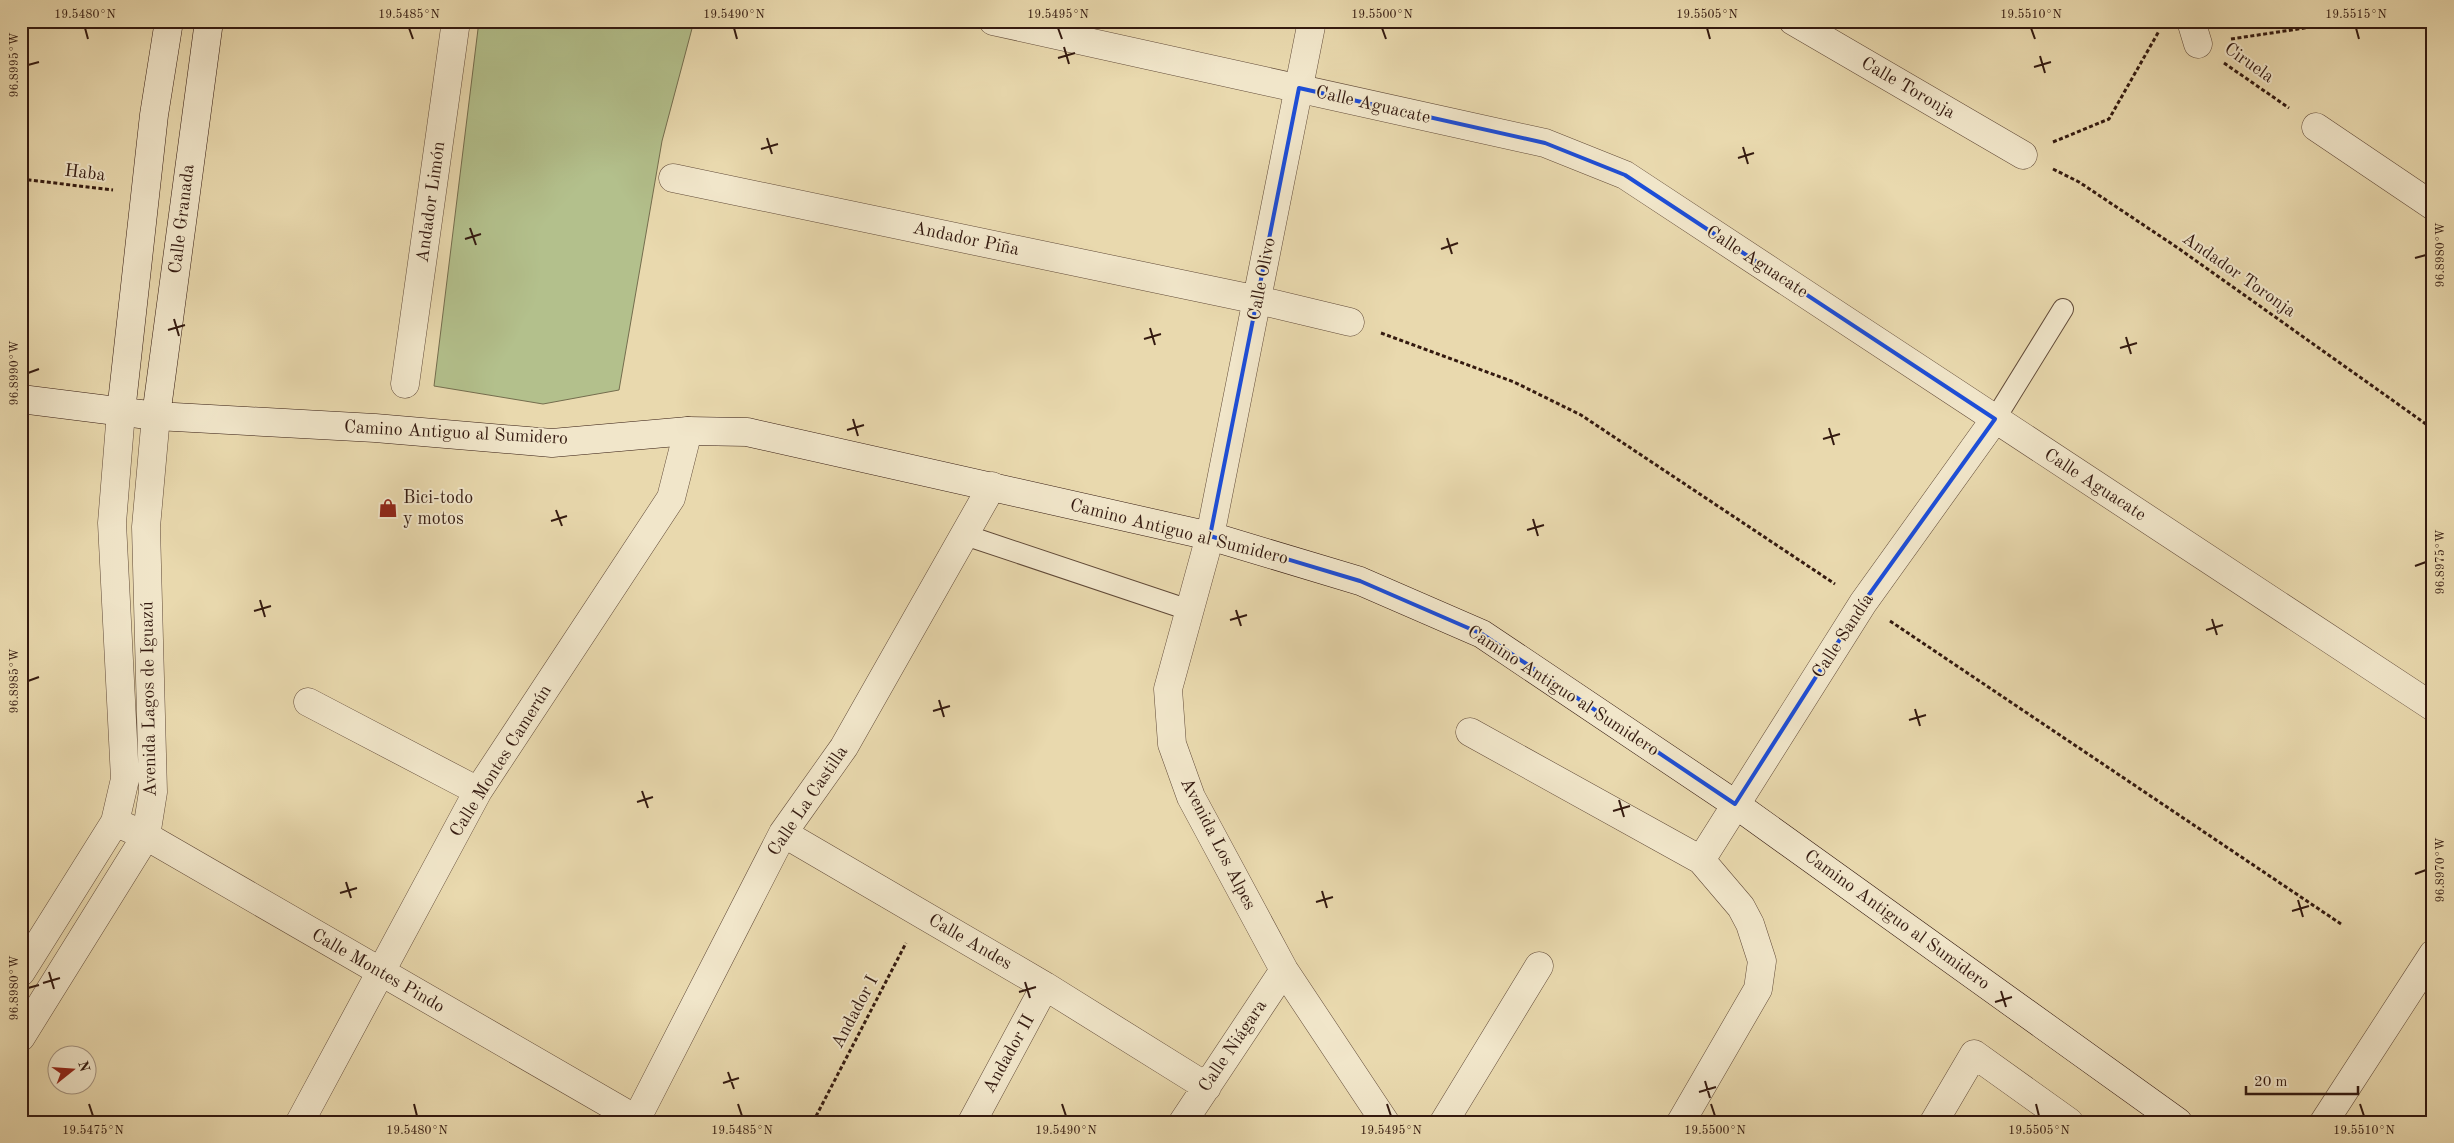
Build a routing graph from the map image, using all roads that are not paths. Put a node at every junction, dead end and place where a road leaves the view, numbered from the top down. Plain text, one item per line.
1 (169, 21) edge
2 (209, 21) edge
3 (456, 21) edge
4 (993, 21) edge
5 (1312, 21) edge
6 (1793, 21) edge
7 (1299, 88) junction
8 (154, 116) junction
9 (194, 122) junction
10 (2316, 128) road end
11 (2023, 155) road end
12 (673, 178) dead end
13 (2433, 206) edge
14 (1258, 300) junction
15 (2064, 309) dead end
16 (1350, 322) dead end
17 (405, 384) dead end
18 (21, 399) edge
19 (121, 412) junction
20 (156, 416) junction
21 (1995, 419) junction
22 (688, 431) junction
23 (992, 486) junction
24 (965, 535) junction
25 (1210, 536) junction
26 (1189, 610) junction
27 (308, 702) dead end
28 (2433, 706) edge
29 (1470, 732) dead end
30 (478, 792) junction
31 (1735, 804) junction
32 (115, 822) junction
33 (782, 833) junction
34 (146, 836) junction
35 (1701, 860) junction
36 (2433, 954) edge
37 (1539, 966) dead end
38 (1284, 970) junction
39 (21, 972) edge
40 (381, 974) junction
41 (1046, 986) junction
42 (21, 1037) edge
43 (1206, 1087) junction
44 (637, 1121) edge
45 (300, 1122) edge
46 (972, 1122) edge
47 (1183, 1122) edge
48 (1385, 1122) edge
49 (1444, 1122) edge
50 (1682, 1122) edge
51 (1934, 1122) edge
52 (2069, 1122) edge
53 (2178, 1122) edge
54 (2324, 1122) edge

1 - 8 street
2 - 9 street, Calle Granada
3 - 17 street, Andador Limón
4 - 7 street, Calle Aguacate
5 - 7 street, Calle Olivo
6 - 11 street, Calle Toronja
7 - 14 street, Calle Olivo
7 - 21 street, Calle Aguacate
8 - 9 street
8 - 19 street
9 - 20 street, Calle Granada
10 - 13 street
12 - 14 street, Andador Piña
14 - 16 street, Andador Piña
14 - 25 street, Calle Olivo
15 - 21 lane
18 - 19 street, Camino Antiguo al Sumidero
19 - 20 street, Camino Antiguo al Sumidero
19 - 32 street, Avenida Lagos de Iguazú
20 - 22 street, Camino Antiguo al Sumidero
20 - 34 street, Avenida Lagos de Iguazú
21 - 28 street, Calle Aguacate
21 - 31 street, Calle Sandía
22 - 23 street, Camino Antiguo al Sumidero
22 - 30 street, Calle Montes Camerún
23 - 24 street, Calle La Castilla
23 - 25 street, Camino Antiguo al Sumidero
24 - 26 lane
24 - 33 street, Calle La Castilla
25 - 26 street, Avenida Los Alpes
25 - 31 street, Camino Antiguo al Sumidero
26 - 38 street, Avenida Los Alpes
27 - 30 street
29 - 35 street
30 - 40 street, Calle Montes Camerún
31 - 35 street, Calle Sandía
31 - 53 street, Camino Antiguo al Sumidero
32 - 34 street, Calle Montes Pindo
32 - 39 street, Avenida Lagos de Iguazú
33 - 41 street, Calle Andes
33 - 44 street, Calle La Castilla
34 - 40 street, Calle Montes Pindo
34 - 42 street, Avenida Lagos de Iguazú
35 - 50 street
36 - 54 street
37 - 49 street
38 - 43 street, Calle Niágara
38 - 48 street, Avenida Los Alpes
40 - 44 street, Calle Montes Pindo
40 - 45 street, Calle Montes Camerún
41 - 43 street, Calle Andes
41 - 46 street, Andador II
43 - 47 street, Calle Niágara
51 - 52 street

